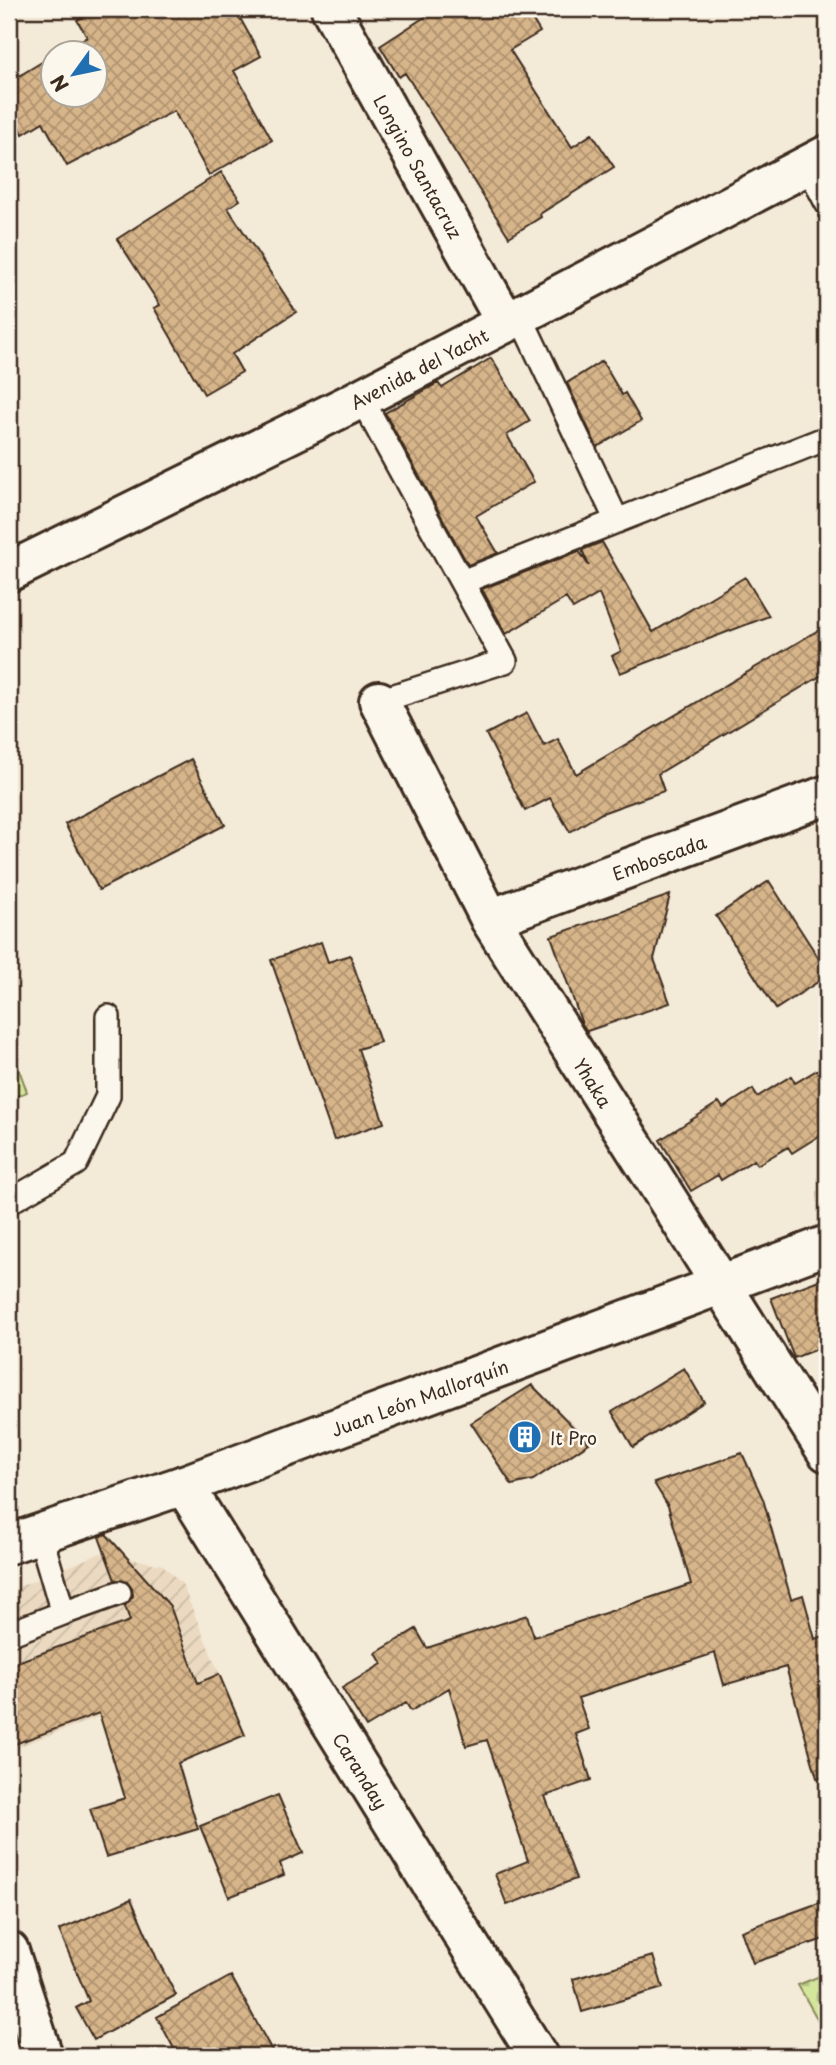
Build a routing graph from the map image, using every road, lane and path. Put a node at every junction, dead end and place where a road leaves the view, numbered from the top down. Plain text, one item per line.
1 (331, 9) edge
2 (817, 160) edge
3 (827, 203) edge
4 (513, 320) junction
5 (361, 398) junction
6 (827, 438) edge
7 (617, 521) junction
8 (9, 572) edge
9 (462, 582) junction
10 (379, 701) joint
11 (827, 795) edge
12 (490, 919) junction
13 (108, 1017) dead end
14 (9, 1202) edge
15 (827, 1245) edge
16 (722, 1285) junction
17 (827, 1452) edge
18 (184, 1485) junction
19 (24, 1539) edge
20 (119, 1592) dead end
21 (63, 1614) junction
22 (9, 1634) edge
23 (9, 1951) edge
24 (43, 2056) edge
25 (538, 2056) edge

1 - 4 street, Longino Santacruz
2 - 3 lane
2 - 4 street, Avenida del Yacht
4 - 5 street, Avenida del Yacht
4 - 7 lane
5 - 8 street, Avenida del Yacht
5 - 9 lane
6 - 7 lane
7 - 9 lane
9 - 10 lane
10 - 12 street, Yhaka
11 - 12 street, Emboscada
12 - 16 street, Yhaka
13 - 14 lane
15 - 16 street, Juan León Mallorquín
16 - 17 street, Yhaka
16 - 18 street, Juan León Mallorquín
18 - 19 street, Juan León Mallorquín
18 - 25 street, Caranday
19 - 21 lane
20 - 21 lane
21 - 22 lane
23 - 24 street

